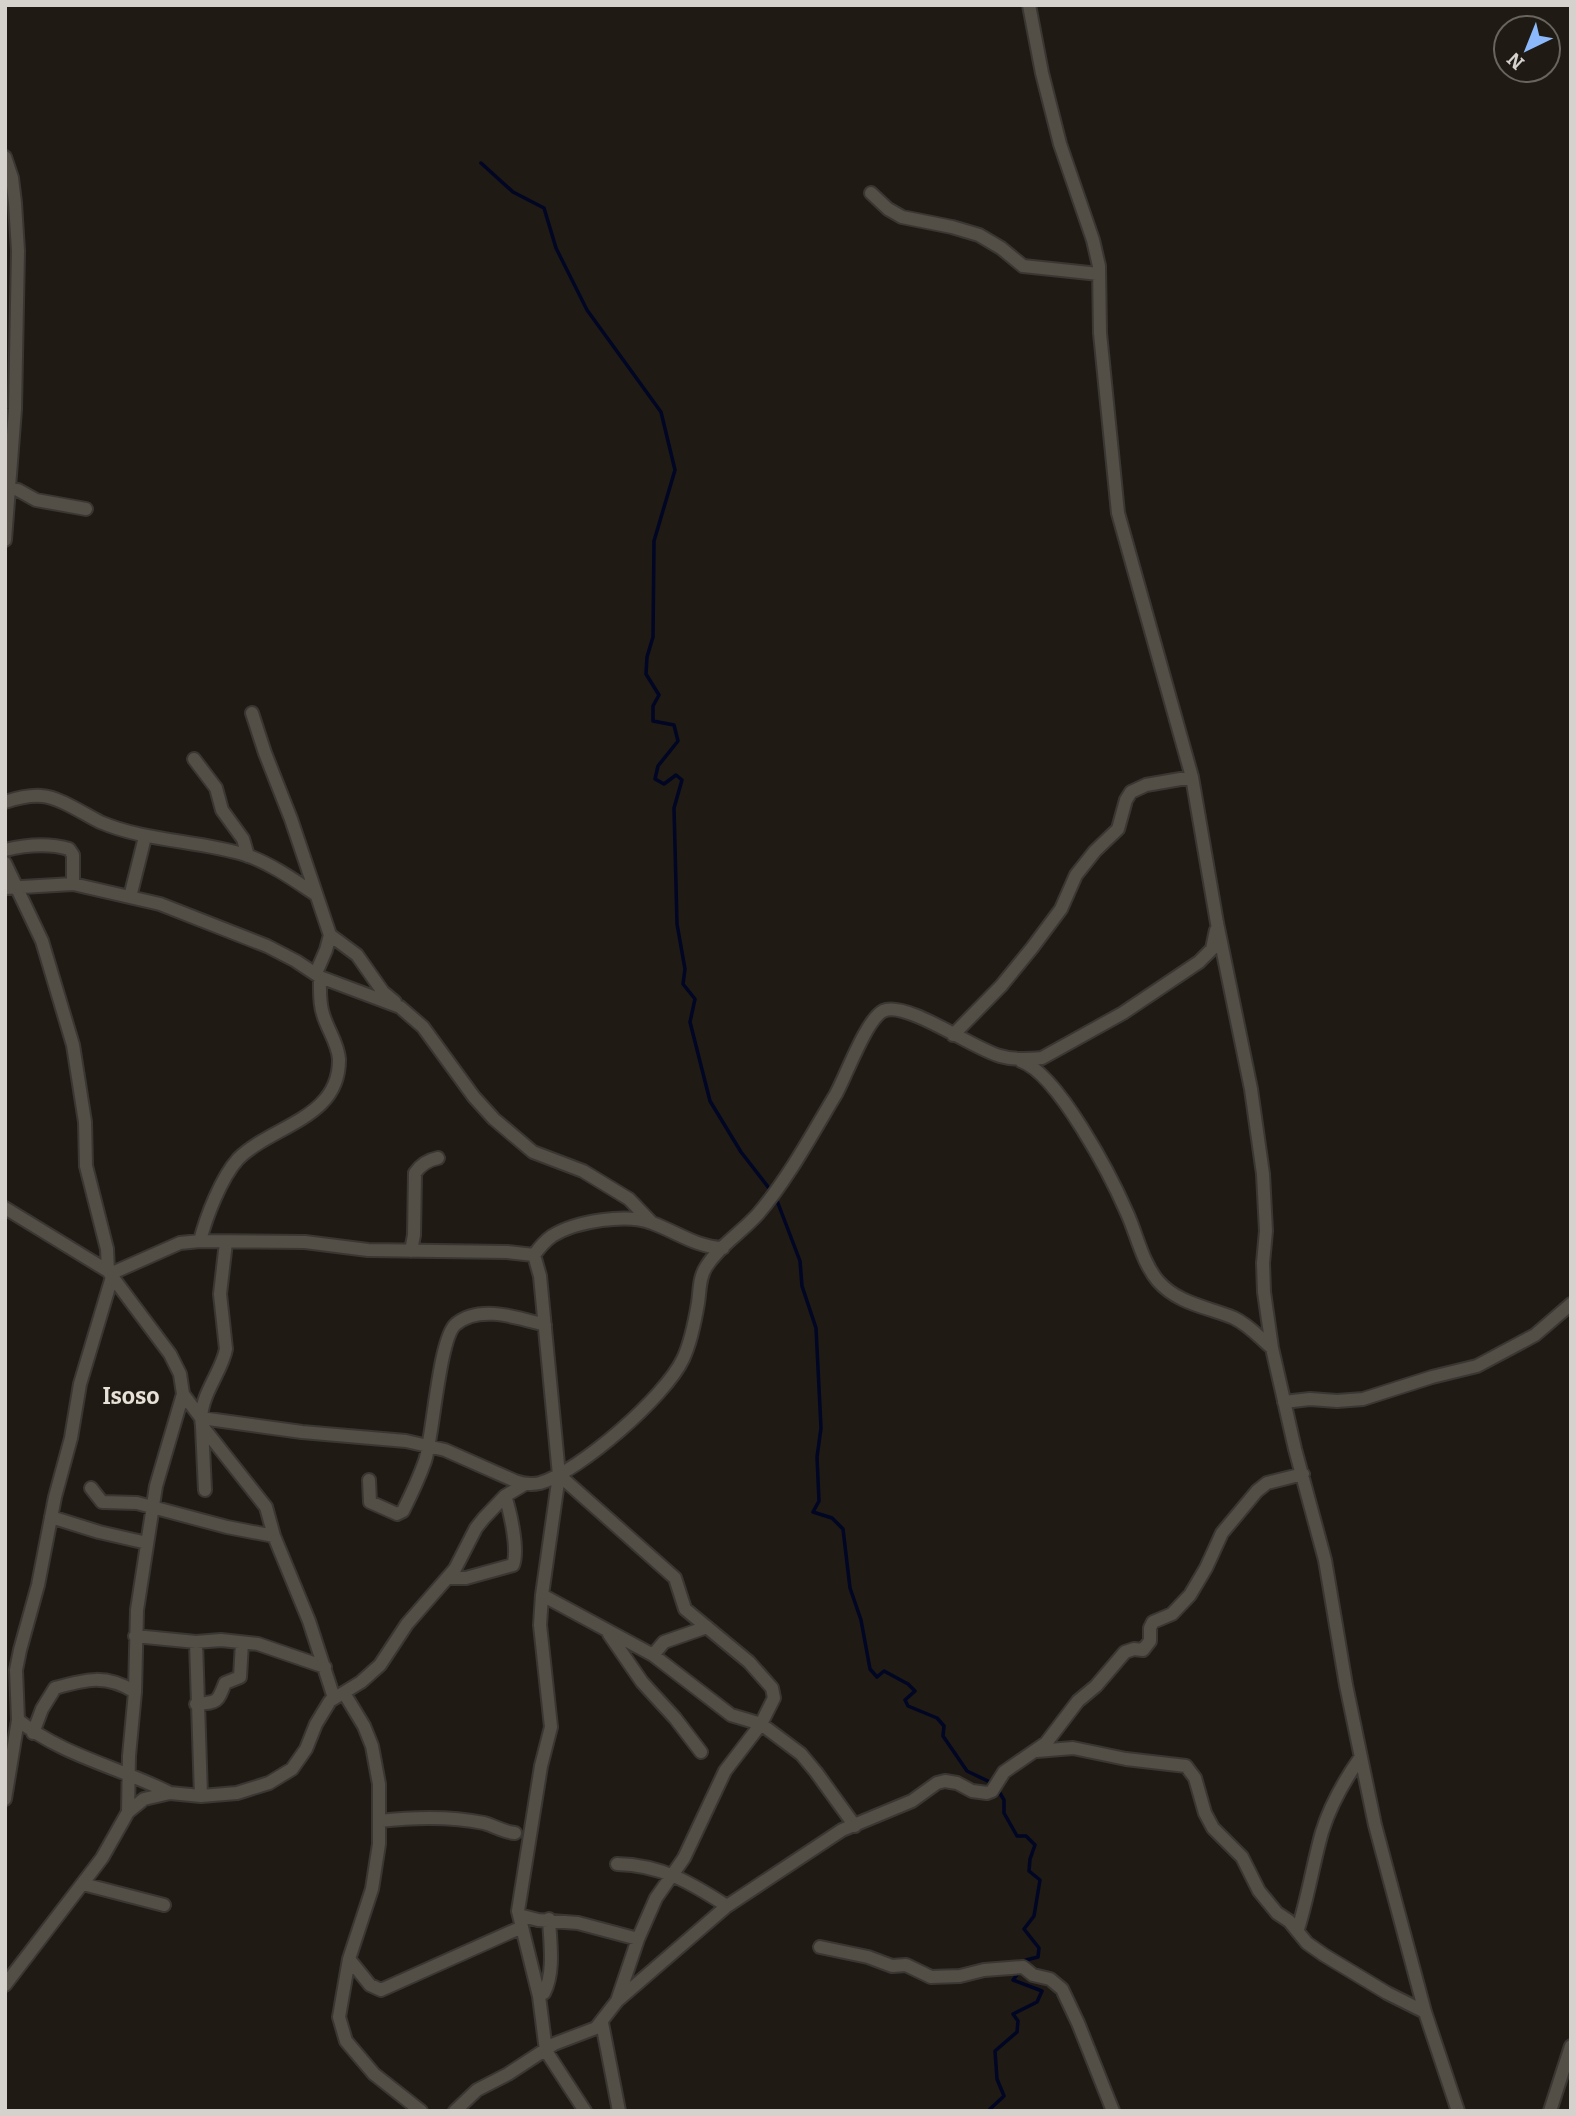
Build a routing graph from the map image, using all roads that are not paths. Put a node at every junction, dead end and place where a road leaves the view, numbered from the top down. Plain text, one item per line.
1 (1029, 5) edge
2 (5, 157) edge
3 (871, 193) dead end
4 (1099, 274) junction
5 (8, 479) edge
6 (86, 509) dead end
7 (5, 540) edge
8 (253, 713) dead end
9 (194, 759) dead end
10 (1192, 778) junction
11 (5, 802) edge
12 (145, 837) junction
13 (5, 850) edge
14 (248, 856) junction
15 (5, 863) edge
16 (73, 884) junction
17 (11, 889) edge
18 (315, 894) junction
19 (130, 897) junction
20 (1217, 923) junction
21 (330, 934) junction
22 (318, 975) junction
23 (400, 1007) junction
24 (953, 1035) junction
25 (1013, 1058) junction
26 (438, 1158) dead end
27 (5, 1208) edge
28 (652, 1223) junction
29 (200, 1241) junction
30 (226, 1242) junction
31 (723, 1248) junction
32 (411, 1251) junction
33 (534, 1255) junction
34 (110, 1274) junction
35 (1571, 1304) edge
36 (545, 1325) junction
37 (1272, 1348) junction
38 (183, 1394) junction
39 (1284, 1402) junction
40 (202, 1422) junction
41 (427, 1447) junction
42 (559, 1475) junction
43 (1303, 1475) junction
44 (369, 1480) dead end
45 (525, 1484) junction
46 (91, 1488) dead end
47 (205, 1490) dead end
48 (505, 1496) junction
49 (152, 1508) junction
50 (51, 1517) junction
51 (274, 1536) junction
52 (147, 1543) junction
53 (448, 1578) junction
54 (542, 1595) junction
55 (706, 1627) junction
56 (604, 1629) junction
57 (135, 1636) junction
58 (196, 1642) junction
59 (242, 1643) junction
60 (653, 1655) junction
61 (325, 1667) junction
62 (135, 1692) junction
63 (339, 1695) junction
64 (196, 1704) junction
65 (18, 1720) junction
66 (761, 1724) junction
67 (33, 1732) junction
68 (1036, 1751) junction
69 (701, 1752) dead end
70 (1360, 1758) junction
71 (128, 1775) junction
72 (170, 1793) junction
73 (201, 1796) junction
74 (5, 1799) edge
75 (128, 1812) junction
76 (379, 1821) junction
77 (855, 1826) junction
78 (515, 1833) dead end
79 (617, 1864) dead end
80 (670, 1875) junction
81 (83, 1884) junction
82 (164, 1905) dead end
83 (727, 1906) junction
84 (549, 1919) junction
85 (521, 1921) junction
86 (1298, 1929) junction
87 (638, 1940) junction
88 (820, 1947) dead end
89 (349, 1959) junction
90 (5, 1985) edge
91 (544, 1993) dead end
92 (617, 2001) junction
93 (1425, 2011) junction
94 (602, 2022) junction
95 (1571, 2046) edge
96 (546, 2051) junction
97 (422, 2111) edge
98 (455, 2111) edge
99 (585, 2111) edge
100 (619, 2111) edge
101 (1113, 2111) edge
102 (1458, 2111) edge
103 (1550, 2111) edge

1 - 4 street
2 - 5 street
3 - 4 street
4 - 10 street
5 - 6 street
5 - 7 street
8 - 18 street
9 - 14 street
10 - 20 street
10 - 24 street
11 - 12 street
12 - 14 street
12 - 19 street
13 - 16 street
14 - 18 street
15 - 17 street
16 - 17 street
16 - 19 street
17 - 34 street
18 - 21 street
19 - 22 street
20 - 25 street
20 - 37 street
21 - 22 street
21 - 23 street
22 - 23 street
22 - 29 street
23 - 28 street
24 - 25 street
24 - 31 street
25 - 37 street
26 - 32 street
27 - 34 street
28 - 31 street
28 - 33 street
29 - 30 street
29 - 34 street
30 - 32 street
30 - 40 street
31 - 42 street
32 - 33 street
33 - 36 street
34 - 38 street
34 - 50 street
35 - 39 street
36 - 41 street
36 - 42 street
37 - 39 street
38 - 40 street
38 - 49 street
39 - 43 street
40 - 41 street
40 - 47 street
40 - 51 street
41 - 44 street
41 - 45 street
42 - 45 street
42 - 54 street
42 - 55 street
43 - 68 street
43 - 70 street
45 - 48 street
46 - 49 street
48 - 53 street
48 - 53 street
49 - 51 street
49 - 52 street
50 - 52 street
50 - 65 street
51 - 61 street
52 - 57 street
53 - 63 street
54 - 56 street
54 - 85 street
55 - 60 street
55 - 66 street
56 - 60 street
56 - 69 street
57 - 58 street
57 - 62 street
58 - 59 street
58 - 64 street
59 - 61 street
59 - 64 street
60 - 66 street
61 - 63 street
62 - 67 street
62 - 71 street
63 - 73 street
63 - 76 street
64 - 73 street
65 - 67 street
65 - 74 street
66 - 77 street
66 - 80 street
67 - 71 street
68 - 77 street
68 - 86 street
70 - 86 street
70 - 93 street
71 - 72 street
71 - 75 street
72 - 73 street
72 - 75 street
75 - 81 street
76 - 78 street
76 - 89 street
77 - 83 street
79 - 80 street
80 - 83 street
80 - 87 street
81 - 82 street
81 - 90 street
83 - 92 street
84 - 85 street
84 - 87 street
84 - 91 street
85 - 89 street
85 - 96 street
86 - 93 street
87 - 92 street
88 - 101 street
89 - 97 street
92 - 94 street
93 - 102 street
94 - 96 street
94 - 100 street
95 - 103 street
96 - 98 street
96 - 99 street

